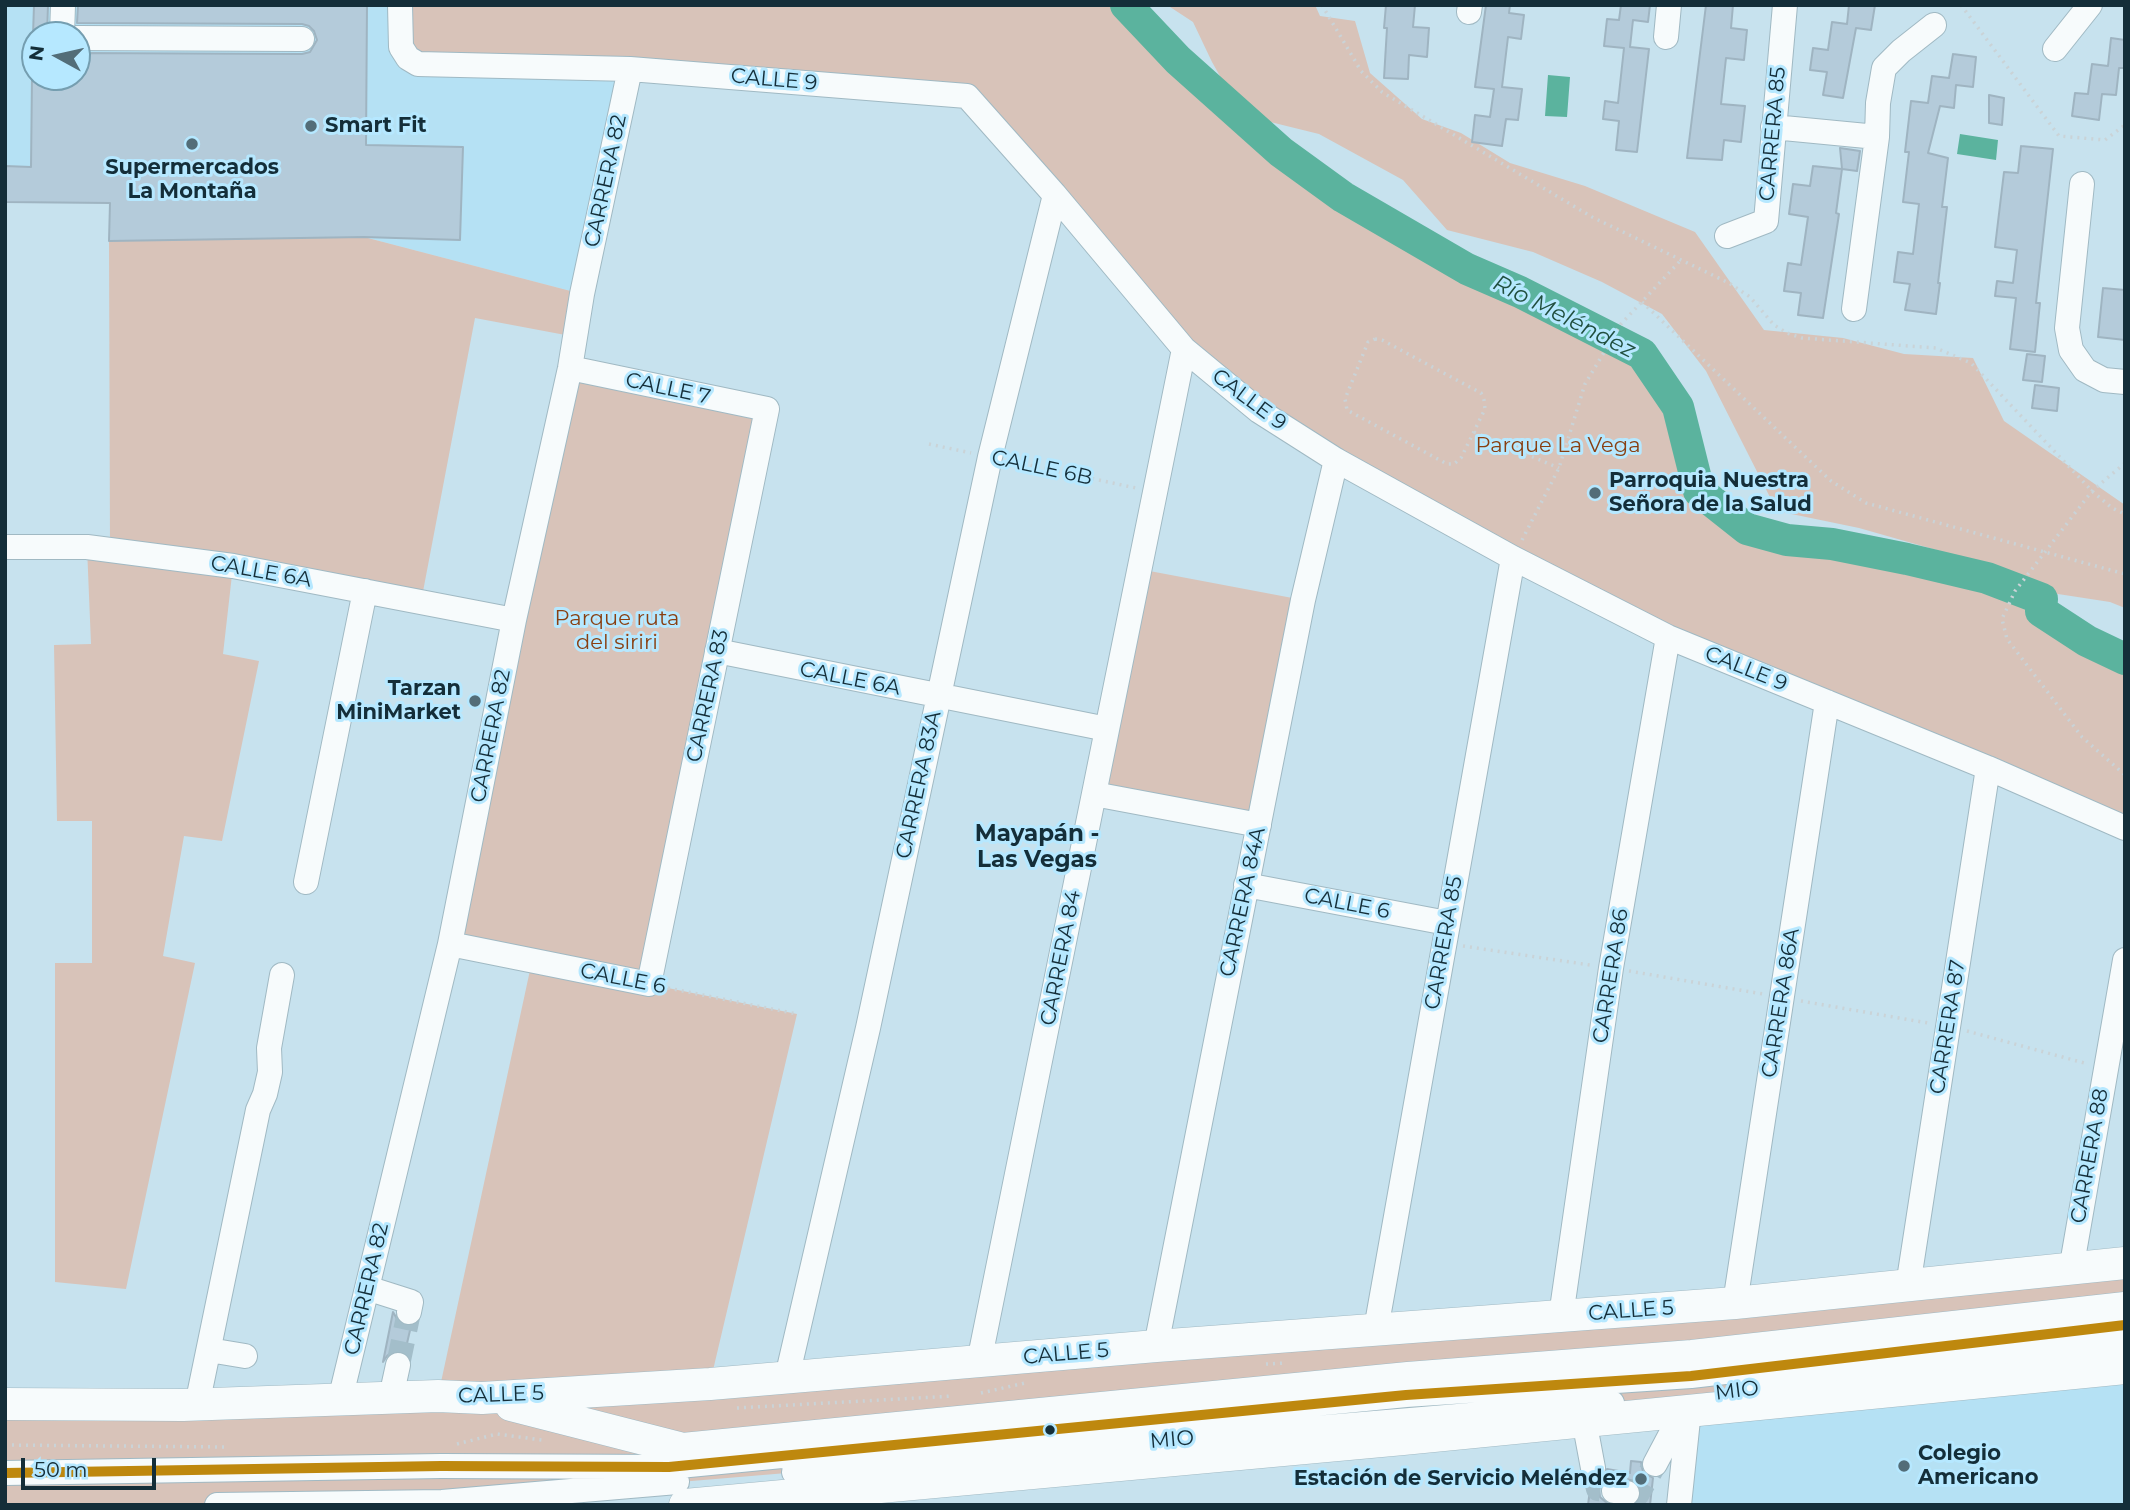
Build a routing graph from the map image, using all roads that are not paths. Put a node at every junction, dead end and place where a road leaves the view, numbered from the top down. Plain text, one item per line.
1 (400, 5) edge
2 (1669, 5) edge
3 (1785, 5) edge
4 (2090, 5) edge
5 (1934, 25) dead end
6 (1666, 37) dead end
7 (91, 38) edge
8 (302, 38) dead end
9 (2055, 49) dead end
10 (630, 69) junction
11 (1773, 127) junction
12 (1877, 137) junction
13 (2082, 184) dead end
14 (1055, 195) junction
15 (1727, 236) dead end
16 (1854, 309) dead end
17 (1184, 349) junction
18 (570, 368) junction
19 (2125, 382) edge
20 (767, 409) joint
21 (1336, 460) junction
22 (5, 547) edge
23 (1513, 558) junction
24 (365, 591) junction
25 (514, 620) junction
26 (1668, 637) junction
27 (717, 651) junction
28 (938, 696) junction
29 (1827, 702) junction
30 (1107, 729) junction
31 (1987, 768) junction
32 (1094, 793) junction
33 (1259, 825) junction
34 (2125, 828) edge
35 (306, 882) dead end
36 (1246, 885) junction
37 (1447, 923) junction
38 (450, 943) junction
39 (2125, 960) edge
40 (282, 975) dead end
41 (649, 984) joint
42 (2122, 1263) edge
43 (2071, 1270) junction
44 (1908, 1286) junction
45 (367, 1288) junction
46 (1735, 1303) junction
47 (2125, 1308) edge
48 (409, 1312) dead end
49 (1561, 1317) junction
50 (2025, 1320) junction
51 (2125, 1325) edge
52 (1376, 1329) junction
53 (1156, 1346) junction
54 (2125, 1348) edge
55 (209, 1350) junction
56 (245, 1356) dead end
57 (979, 1362) junction
58 (398, 1365) tunnel mouth
59 (2125, 1368) edge
60 (787, 1377) junction
61 (391, 1397) junction
62 (482, 1398) junction
63 (340, 1400) junction
64 (5, 1404) edge
65 (197, 1405) junction
66 (1686, 1410) junction
67 (1584, 1420) junction
68 (1654, 1464) tunnel mouth
69 (1593, 1468) tunnel mouth
70 (5, 1473) edge
71 (693, 1484) edge
72 (217, 1505) edge
73 (1679, 1505) edge

1 - 10 street, CALLE 9
2 - 6 street
3 - 11 street, CARRERA 85
4 - 9 street
5 - 12 street
7 - 8 street
10 - 14 street, CALLE 9
10 - 18 street, CARRERA 82
11 - 12 street
11 - 15 street, CARRERA 85
12 - 16 street
13 - 19 street
14 - 17 street, CALLE 9
14 - 28 street, CARRERA 83A
17 - 21 street, CALLE 9
17 - 30 street, CARRERA 84
18 - 20 street, CALLE 7
18 - 25 street, CARRERA 82
20 - 27 street, CARRERA 83
21 - 23 street, CALLE 9
21 - 33 street, CARRERA 84A
22 - 24 street, CALLE 6A
23 - 26 street, CALLE 9
23 - 37 street, CARRERA 85
24 - 25 street, CALLE 6A
24 - 35 street
25 - 38 street, CARRERA 82
26 - 29 street, CALLE 9
26 - 49 street, CARRERA 86
27 - 28 street, CALLE 6A
27 - 41 street, CARRERA 83
28 - 30 street, CALLE 6A
28 - 60 street, CARRERA 83A
29 - 31 street, CALLE 9
29 - 46 street, CARRERA 86A
30 - 32 street, CARRERA 84
31 - 34 street, CALLE 9
31 - 44 street, CARRERA 87
32 - 33 street
32 - 57 street, CARRERA 84
33 - 36 street, CARRERA 84A
36 - 37 street, CALLE 6
36 - 53 street, CARRERA 84A
37 - 52 street, CARRERA 85
38 - 41 street, CALLE 6
38 - 45 street, CARRERA 82
39 - 43 street, CARRERA 88
40 - 55 street
42 - 43 main road, CALLE 5
42 - 50 main road
43 - 44 main road, CALLE 5
44 - 46 main road, CALLE 5
45 - 48 street
45 - 63 street, CARRERA 82
46 - 49 main road, CALLE 5
47 - 50 main road
49 - 52 main road, CALLE 5
50 - 71 main road
51 - 71 street, MIO
52 - 53 main road, CALLE 5
53 - 57 main road, CALLE 5
54 - 71 street, MIO
55 - 56 street
55 - 65 street
57 - 60 main road, CALLE 5
58 - 61 street
59 - 66 main road
60 - 62 main road, CALLE 5
61 - 62 main road, CALLE 5
61 - 63 main road, CALLE 5
62 - 71 main road
63 - 65 main road, CALLE 5
64 - 65 main road, CALLE 5
66 - 67 main road
66 - 68 street
66 - 73 street
67 - 69 street
67 - 71 main road
70 - 71 street, MIO
71 - 72 street, MIO

